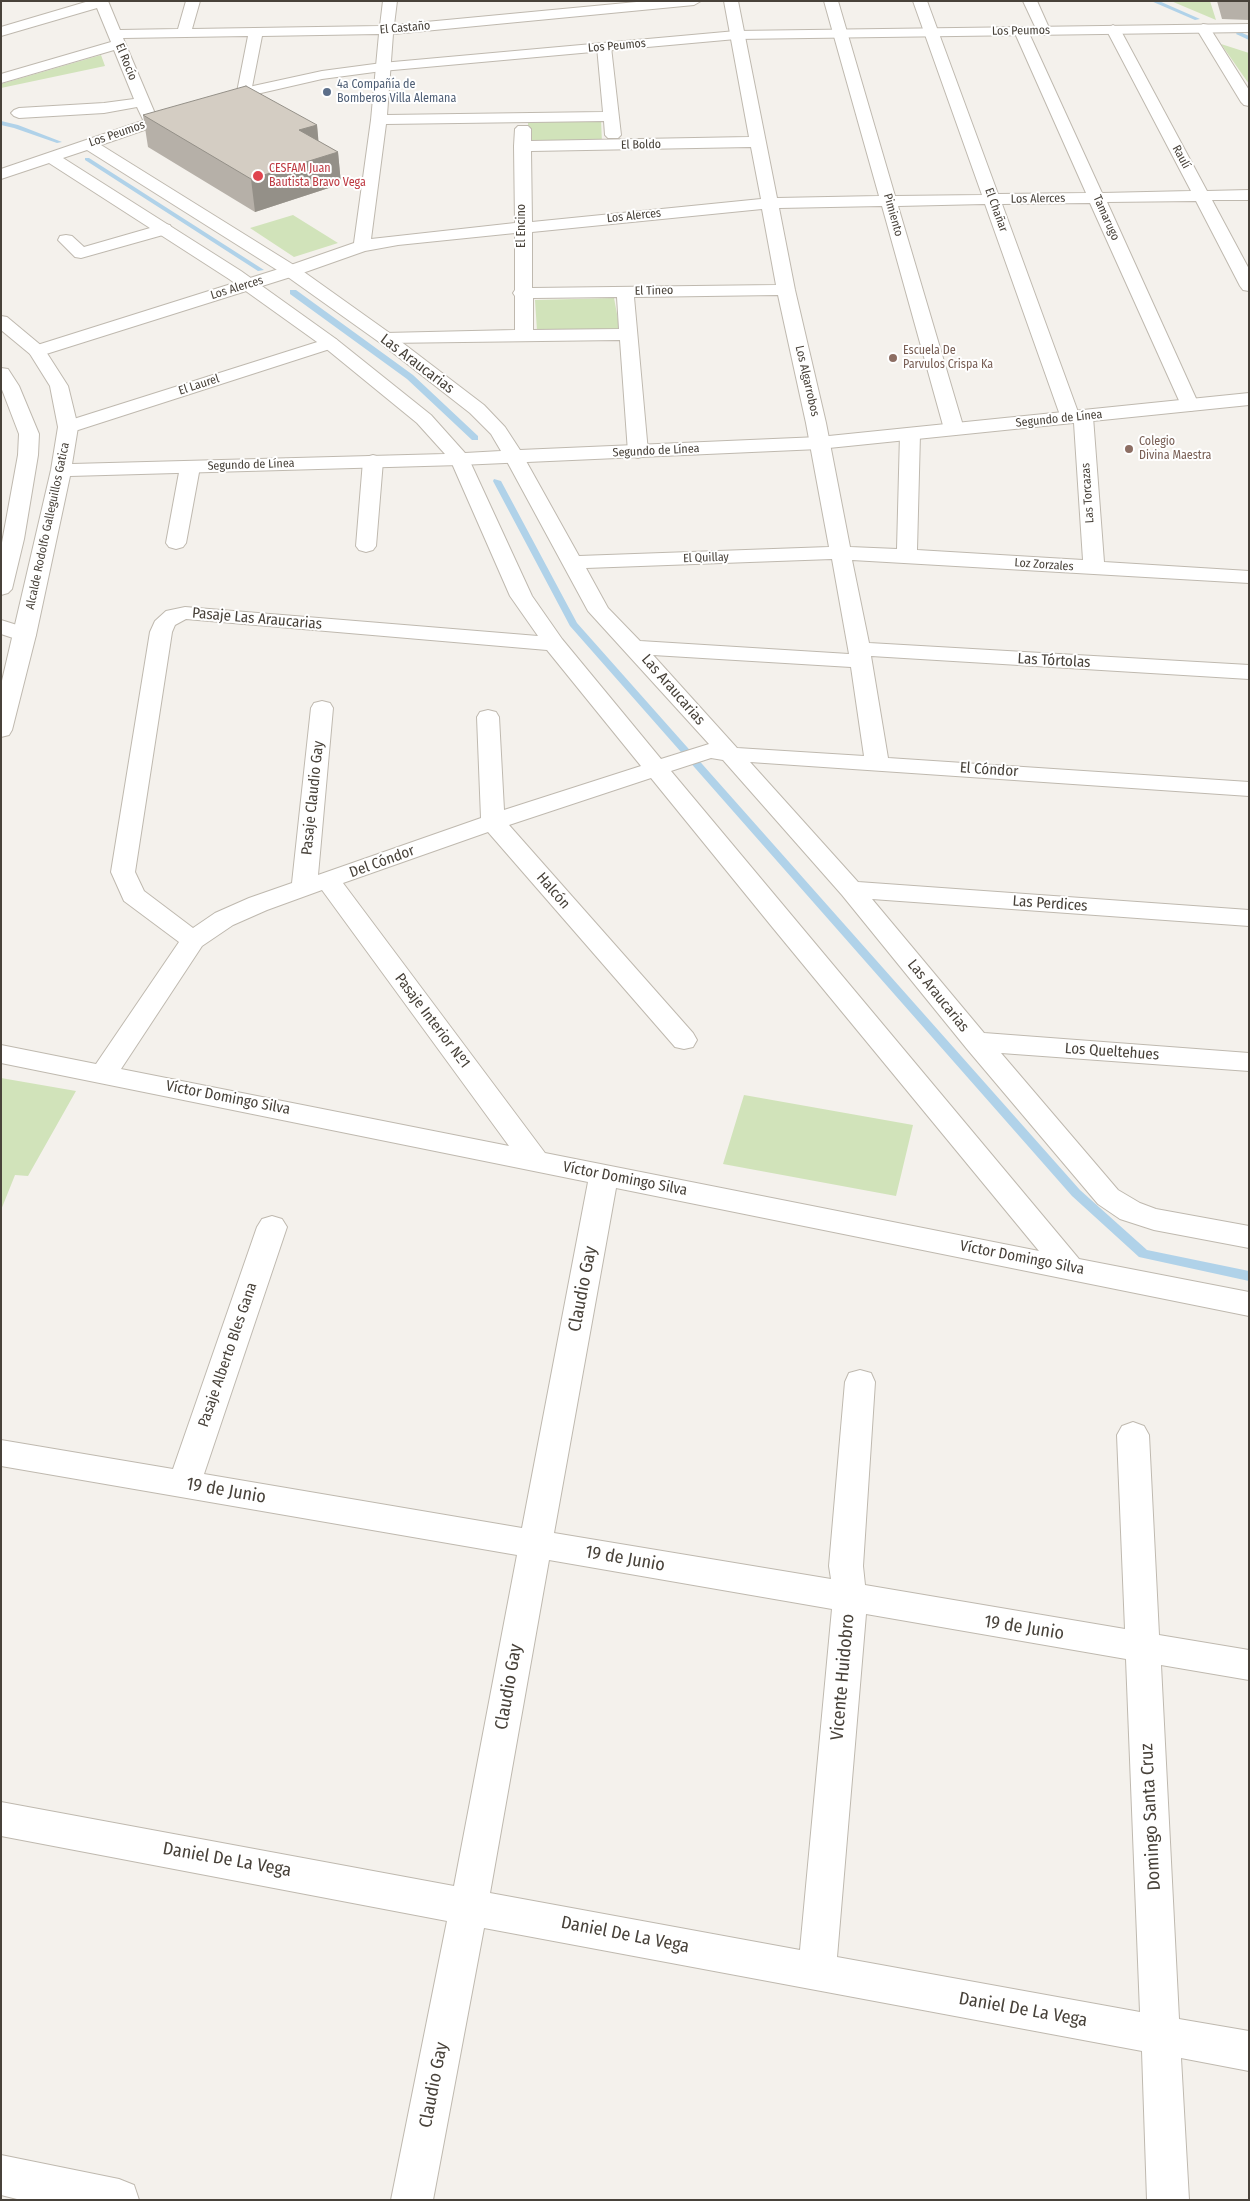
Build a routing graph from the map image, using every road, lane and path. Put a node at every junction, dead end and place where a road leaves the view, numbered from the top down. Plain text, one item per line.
1 (193, 1) edge
2 (390, 1) edge
3 (694, 1) edge
4 (731, 1) edge
5 (831, 1) edge
6 (920, 1) edge
7 (1030, 1) edge
8 (101, 2) edge
9 (630, 4) edge
10 (606, 8) junction
11 (1203, 28) junction
12 (1249, 28) edge
13 (1113, 29) junction
14 (386, 30) junction
15 (1043, 30) junction
16 (1021, 31) junction
17 (1, 32) edge
18 (256, 32) junction
19 (931, 32) junction
20 (184, 33) junction
21 (839, 33) junction
22 (736, 35) junction
23 (117, 39) junction
24 (604, 47) junction
25 (586, 49) junction
26 (382, 67) junction
27 (1, 79) edge
28 (244, 92) junction
29 (143, 102) junction
30 (1249, 102) edge
31 (19, 113) dead end
32 (610, 116) junction
33 (523, 117) junction
34 (379, 120) junction
35 (151, 123) junction
36 (759, 142) junction
37 (88, 144) junction
38 (522, 146) junction
39 (614, 146) junction
40 (50, 157) junction
41 (1, 174) edge
42 (1249, 195) edge
43 (1202, 196) junction
44 (1097, 198) junction
45 (992, 199) junction
46 (889, 201) junction
47 (770, 203) junction
48 (522, 228) junction
49 (164, 229) junction
50 (66, 240) dead end
51 (362, 246) junction
52 (291, 271) junction
53 (249, 284) junction
54 (1249, 286) edge
55 (786, 290) junction
56 (625, 292) junction
57 (522, 293) junction
58 (1, 321) edge
59 (524, 334) junction
60 (627, 334) junction
61 (385, 338) junction
62 (330, 343) junction
63 (37, 351) junction
64 (4, 382) edge
65 (1249, 398) edge
66 (1190, 405) junction
67 (1077, 418) junction
68 (68, 427) junction
69 (954, 429) junction
70 (910, 434) junction
71 (819, 442) junction
72 (638, 452) junction
73 (514, 456) junction
74 (460, 458) junction
75 (373, 461) junction
76 (190, 467) junction
77 (61, 470) junction
78 (176, 543) dead end
79 (366, 546) dead end
80 (840, 554) junction
81 (907, 556) junction
82 (572, 562) junction
83 (1094, 568) junction
84 (1249, 577) edge
85 (1, 589) edge
86 (1, 626) edge
87 (25, 635) junction
88 (554, 644) junction
89 (634, 647) junction
90 (860, 655) junction
91 (1249, 672) edge
92 (322, 708) dead end
93 (488, 717) dead end
94 (1, 730) edge
95 (720, 753) junction
96 (877, 763) junction
97 (664, 766) junction
98 (1249, 789) edge
99 (493, 822) junction
100 (316, 884) junction
101 (851, 889) junction
102 (1249, 918) edge
103 (193, 940) junction
104 (684, 1040) dead end
105 (976, 1042) junction
106 (1, 1054) edge
107 (1249, 1062) edge
108 (104, 1073) junction
109 (536, 1161) junction
110 (604, 1175) junction
111 (272, 1227) dead end
112 (1249, 1236) edge
113 (1070, 1268) junction
114 (1249, 1304) edge
115 (860, 1382) dead end
116 (1134, 1435) dead end
117 (1, 1453) edge
118 (184, 1484) junction
119 (536, 1543) junction
120 (850, 1599) junction
121 (1144, 1648) junction
122 (1249, 1665) edge
123 (1, 1818) edge
124 (469, 1905) junction
125 (817, 1972) junction
126 (1161, 2034) junction
127 (1249, 2051) edge
128 (1, 2175) edge
129 (119, 2200) edge
130 (412, 2200) edge
131 (1168, 2200) edge

1 - 20 street
2 - 14 street
3 - 9 street, El Castaño
4 - 22 street, Los Algarrobos
5 - 21 street, Pimiento
6 - 19 street, El Chañar
7 - 15 street
8 - 17 street
8 - 23 street, El Rocío
9 - 10 street, El Castaño
10 - 14 street, El Castaño
10 - 25 street
11 - 12 street, Los Peumos
11 - 13 street, Los Peumos
11 - 30 street
13 - 15 street, Los Peumos
13 - 43 street, Raulí
14 - 18 street, El Castaño
14 - 26 street
15 - 16 street, Los Peumos
16 - 19 street, Los Peumos
16 - 44 street, Tamarugo
18 - 20 street, El Castaño
18 - 28 street
19 - 21 street, Los Peumos
19 - 45 street, El Chañar
20 - 23 street, El Castaño
21 - 22 street, Los Peumos
21 - 46 street, Pimiento
22 - 24 street, Los Peumos
22 - 36 street, Los Algarrobos
23 - 27 street, El Castaño
23 - 29 street, El Rocío
24 - 25 street, Los Peumos
24 - 32 street
25 - 26 street, Los Peumos
26 - 28 street, Los Peumos
26 - 34 street
28 - 35 street, Los Peumos
29 - 31 street
29 - 35 street, El Rocío
32 - 33 street
32 - 39 street
33 - 34 street
33 - 38 street, El Encino
34 - 51 street
35 - 37 street, Los Peumos
36 - 39 street, El Boldo
36 - 47 street, Los Algarrobos
37 - 40 street, Los Peumos
37 - 52 street, Las Araucarias
38 - 39 street, El Boldo
38 - 48 street, El Encino
40 - 41 street, Los Peumos
40 - 49 street
42 - 43 street, Los Alerces
43 - 44 street, Los Alerces
43 - 54 street, Raulí
44 - 45 street, Los Alerces
44 - 66 street, Tamarugo
45 - 46 street, Los Alerces
45 - 67 street, El Chañar
46 - 47 street, Los Alerces
46 - 69 street, Pimiento
47 - 48 street, Los Alerces
47 - 55 street, Los Algarrobos
48 - 51 street, Los Alerces
48 - 57 street, El Encino
49 - 50 street
49 - 53 street
51 - 52 street, Los Alerces
52 - 53 street, Los Alerces
52 - 61 street, Las Araucarias
53 - 62 street
53 - 63 street, Los Alerces
55 - 56 street, El Tineo
55 - 71 street, Los Algarrobos
56 - 57 street, El Tineo
56 - 60 street
57 - 59 street, El Encino
58 - 63 street, Alcalde Rodolfo Galleguillos Gatica
59 - 60 street
59 - 61 street
60 - 72 street
61 - 73 street, Las Araucarias
62 - 68 street, El Laurel
62 - 74 street
63 - 68 street, Alcalde Rodolfo Galleguillos Gatica
64 - 85 street
65 - 66 street, Segundo de Línea
66 - 67 street, Segundo de Línea
67 - 69 street, Segundo de Línea
67 - 83 street, Las Torcazas
68 - 77 street, Alcalde Rodolfo Galleguillos Gatica
69 - 70 street, Segundo de Línea
70 - 71 street, Segundo de Línea
70 - 81 street
71 - 72 street, Segundo de Línea
71 - 80 street, Los Algarrobos
72 - 73 street, Segundo de Línea
73 - 74 street, Segundo de Línea
73 - 82 street, Las Araucarias
74 - 75 street, Segundo de Línea
74 - 88 street
75 - 76 street, Segundo de Línea
75 - 79 street
76 - 77 street, Segundo de Línea
76 - 78 street
77 - 87 street, Alcalde Rodolfo Galleguillos Gatica
80 - 81 street, Loz Zorzales
80 - 82 street, El Quillay
80 - 90 street, Los Algarrobos
81 - 83 street, Loz Zorzales
82 - 89 street, Las Araucarias
83 - 84 street, Loz Zorzales
86 - 87 street
87 - 94 street, Alcalde Rodolfo Galleguillos Gatica
88 - 97 street
88 - 103 street, Pasaje Las Araucarias
89 - 90 street, Las Tórtolas
89 - 95 street, Las Araucarias
90 - 91 street, Las Tórtolas
90 - 96 street, Los Algarrobos
92 - 100 street, Pasaje Claudio Gay
93 - 99 street
95 - 96 street, El Cóndor
95 - 97 street, Del Cóndor
95 - 101 street, Las Araucarias
96 - 98 street, El Cóndor
97 - 99 street, Del Cóndor
97 - 113 street
99 - 100 street, Del Cóndor
99 - 104 street, Halcón
100 - 103 street, Del Cóndor
100 - 109 street, Pasaje Interior Nº1
101 - 102 street, Las Perdices
101 - 105 street, Las Araucarias
103 - 108 street, Del Cóndor
105 - 107 street, Los Queltehues
105 - 112 street, Las Araucarias
106 - 108 street, Víctor Domingo Silva
108 - 109 street, Víctor Domingo Silva
109 - 110 street, Víctor Domingo Silva
110 - 113 street, Víctor Domingo Silva
110 - 119 street, Claudio Gay
111 - 118 street, Pasaje Alberto Bles Gana
113 - 114 street, Víctor Domingo Silva
115 - 120 street, Vicente Huidobro
116 - 121 street, Domingo Santa Cruz
117 - 118 street, 19 de Junio
118 - 119 street, 19 de Junio
119 - 120 street, 19 de Junio
119 - 124 street, Claudio Gay
120 - 121 street, 19 de Junio
120 - 125 street, Vicente Huidobro
121 - 122 street, 19 de Junio
121 - 126 street, Domingo Santa Cruz
123 - 124 street, Daniel De La Vega
124 - 125 street, Daniel De La Vega
124 - 130 street, Claudio Gay
125 - 126 street, Daniel De La Vega
126 - 127 street, Daniel De La Vega
126 - 131 street, Domingo Santa Cruz
128 - 129 street

